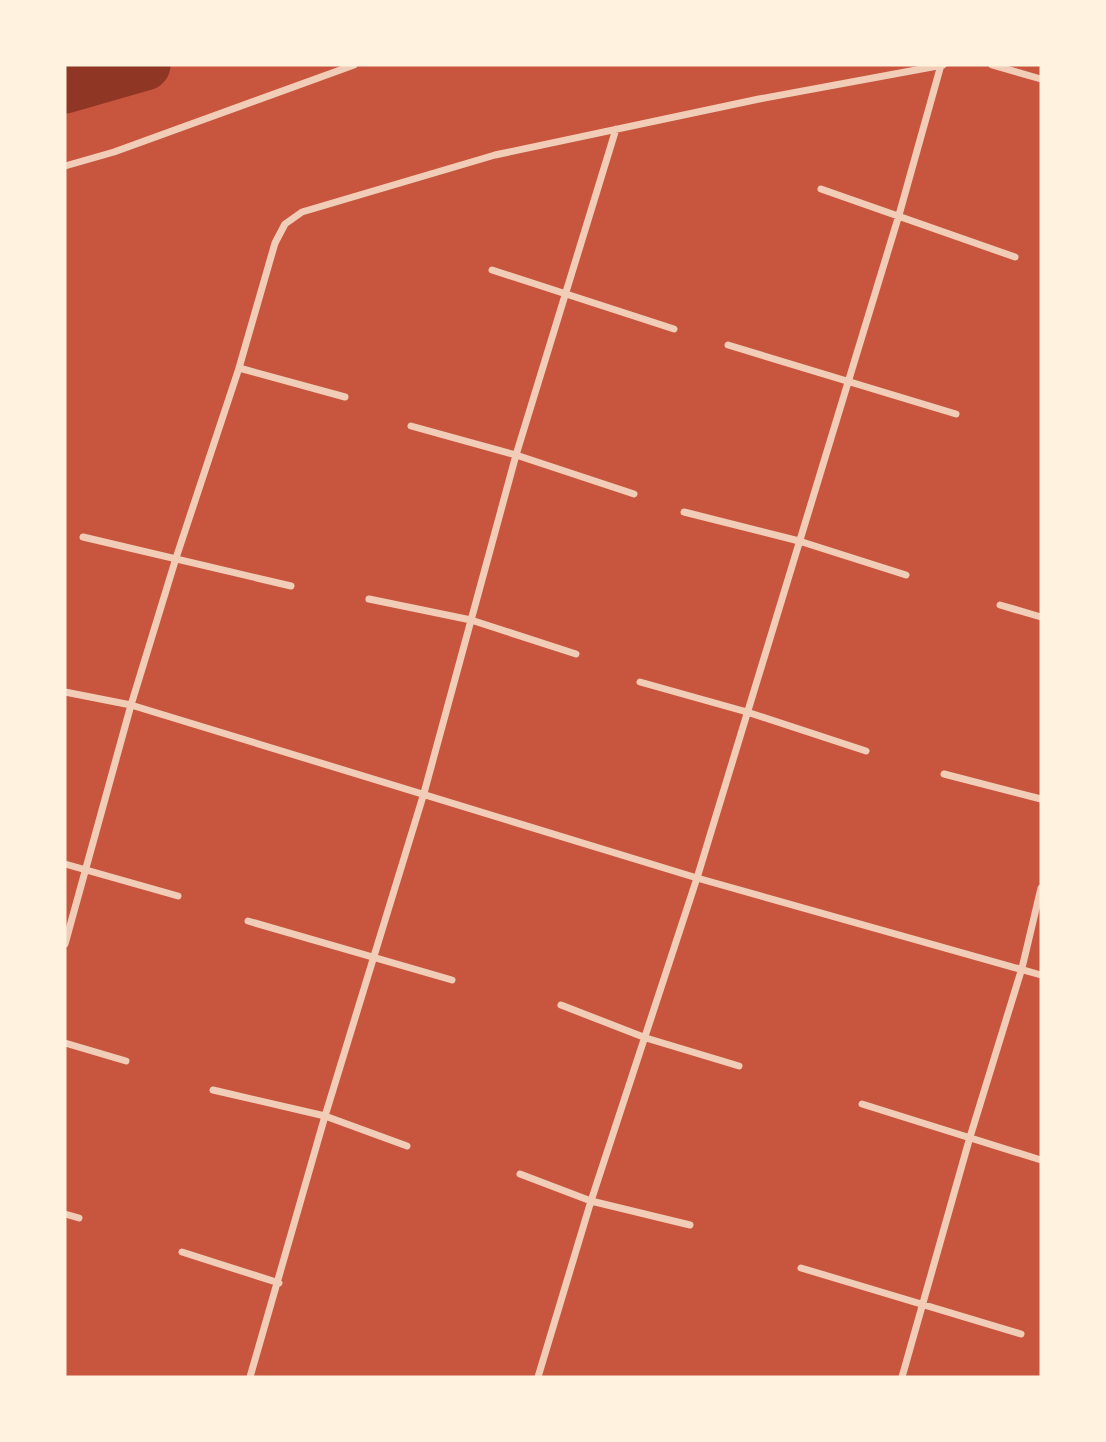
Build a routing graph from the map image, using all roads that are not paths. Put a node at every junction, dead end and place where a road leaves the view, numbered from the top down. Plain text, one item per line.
1 (354, 65) edge
2 (942, 65) edge
3 (992, 65) edge
4 (1041, 79) edge
5 (616, 128) junction
6 (65, 166) edge
7 (821, 190) dead end
8 (899, 215) junction
9 (1015, 257) dead end
10 (492, 270) dead end
11 (567, 293) junction
12 (674, 329) dead end
13 (728, 345) dead end
14 (239, 368) junction
15 (848, 379) junction
16 (345, 397) dead end
17 (957, 414) dead end
18 (411, 426) dead end
19 (516, 455) junction
20 (634, 494) dead end
21 (684, 512) dead end
22 (83, 537) dead end
23 (799, 541) junction
24 (176, 558) junction
25 (906, 576) dead end
26 (290, 586) dead end
27 (369, 599) dead end
28 (1000, 605) dead end
29 (1041, 617) edge
30 (471, 620) junction
31 (576, 654) dead end
32 (640, 682) dead end
33 (65, 692) edge
34 (131, 705) junction
35 (747, 712) junction
36 (866, 751) dead end
37 (944, 774) dead end
38 (424, 793) junction
39 (1041, 799) edge
40 (65, 864) edge
41 (86, 870) junction
42 (697, 878) junction
43 (1041, 888) edge
44 (178, 896) dead end
45 (248, 921) dead end
46 (65, 944) edge
47 (375, 959) junction
48 (1022, 968) junction
49 (1041, 975) edge
50 (452, 980) dead end
51 (561, 1005) dead end
52 (646, 1038) junction
53 (65, 1043) edge
54 (126, 1061) dead end
55 (739, 1066) dead end
56 (213, 1090) dead end
57 (862, 1104) dead end
58 (325, 1116) junction
59 (970, 1137) junction
60 (407, 1146) dead end
61 (1041, 1160) edge
62 (520, 1174) dead end
63 (591, 1201) junction
64 (65, 1214) edge
65 (79, 1218) dead end
66 (690, 1225) dead end
67 (182, 1252) dead end
68 (801, 1268) dead end
69 (279, 1283) junction
70 (923, 1305) junction
71 (1021, 1334) dead end
72 (250, 1377) edge
73 (538, 1377) edge
74 (902, 1377) edge

1 - 6 street
2 - 5 street
2 - 8 street
3 - 4 street
5 - 11 street
5 - 14 street
7 - 8 street
8 - 9 street
8 - 15 street
10 - 11 street
11 - 12 street
11 - 19 street
13 - 15 street
14 - 16 street
14 - 24 street
15 - 17 street
15 - 23 street
18 - 19 street
19 - 20 street
19 - 30 street
21 - 23 street
22 - 24 street
23 - 25 street
23 - 35 street
24 - 26 street
24 - 34 street
27 - 30 street
28 - 29 street
30 - 31 street
30 - 38 street
32 - 35 street
33 - 34 street
34 - 38 street
34 - 41 street
35 - 36 street
35 - 42 street
37 - 39 street
38 - 42 street
38 - 47 street
40 - 41 street
41 - 44 street
41 - 46 street
42 - 48 street
42 - 52 street
43 - 48 street
45 - 47 street
47 - 50 street
47 - 58 street
48 - 49 street
48 - 59 street
51 - 52 street
52 - 55 street
52 - 63 street
53 - 54 street
56 - 58 street
57 - 59 street
58 - 60 street
58 - 69 street
59 - 61 street
59 - 70 street
62 - 63 street
63 - 66 street
63 - 73 street
64 - 65 street
67 - 69 street
68 - 70 street
69 - 72 street
70 - 71 street
70 - 74 street

